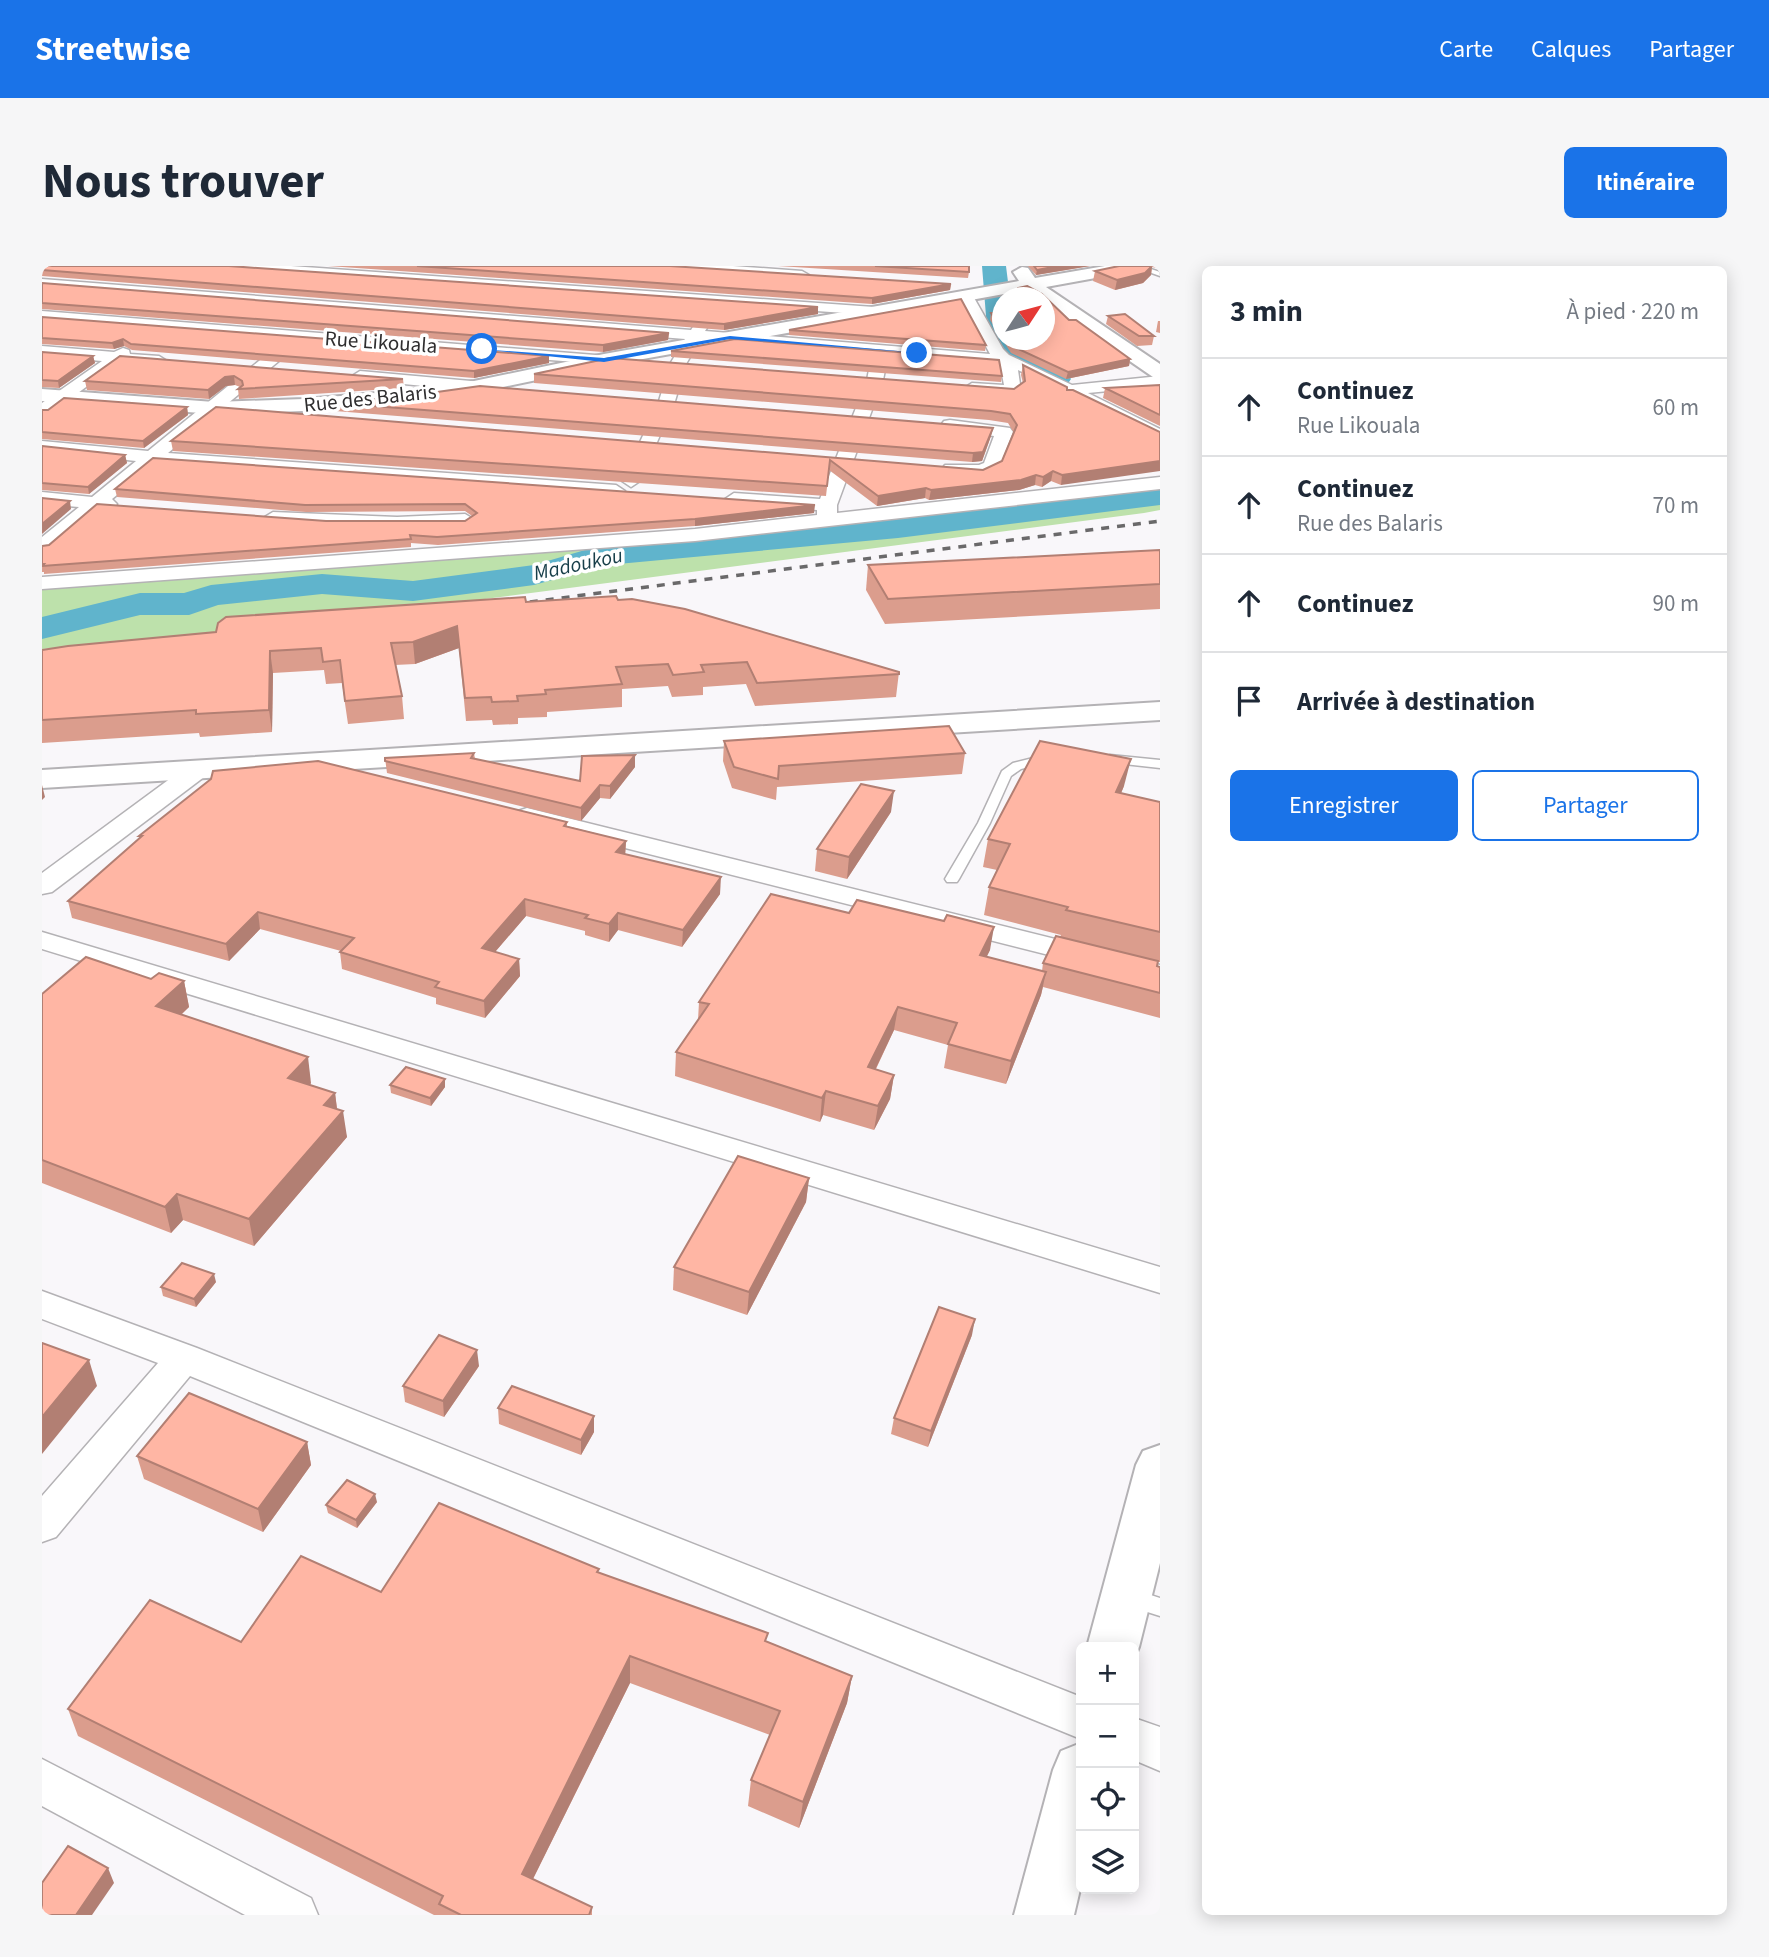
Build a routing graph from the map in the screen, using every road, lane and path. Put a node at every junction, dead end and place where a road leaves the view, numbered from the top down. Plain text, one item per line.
1 (232, 266) edge
2 (239, 266) edge
3 (671, 266) edge
4 (1020, 266) edge
5 (1135, 266) edge
6 (726, 268) edge
7 (378, 271) edge
8 (552, 273) edge
9 (1160, 274) edge
10 (817, 276) edge
11 (42, 283) edge
12 (941, 284) edge
13 (1025, 285) junction
14 (539, 287) junction
15 (971, 287) junction
16 (201, 294) junction
17 (713, 299) junction
18 (336, 305) junction
19 (874, 311) junction
20 (42, 316) edge
21 (509, 318) junction
22 (158, 325) junction
23 (300, 336) junction
24 (730, 337) junction
25 (482, 349) junction
26 (881, 350) junction
27 (42, 351) edge
28 (689, 352) junction
29 (117, 358) junction
30 (604, 360) junction
31 (1005, 360) junction
32 (170, 362) edge
33 (235, 367) edge
34 (261, 369) junction
35 (287, 371) edge
36 (1160, 373) edge
37 (338, 374) edge
38 (468, 374) junction
39 (1160, 381) edge
40 (447, 387) junction
41 (957, 387) edge
42 (1071, 390) junction
43 (543, 392) edge
44 (52, 396) edge
45 (432, 407) edge
46 (214, 408) junction
47 (42, 411) edge
48 (335, 419) edge
49 (937, 424) edge
50 (1160, 436) edge
51 (42, 446) edge
52 (149, 457) junction
53 (397, 467) junction
54 (933, 468) edge
55 (1160, 483) edge
56 (626, 492) junction
57 (650, 494) edge
58 (42, 498) edge
59 (712, 498) edge
60 (94, 503) junction
61 (122, 506) edge
62 (396, 510) junction
63 (827, 514) junction
64 (251, 517) edge
65 (465, 520) edge
66 (42, 547) edge
67 (42, 583) edge
68 (1160, 711) edge
69 (1058, 757) edge
70 (1100, 759) edge
71 (301, 762) junction
72 (1160, 764) edge
73 (198, 769) junction
74 (42, 779) edge
75 (395, 784) edge
76 (502, 810) edge
77 (952, 879) dead end
78 (42, 886) edge
79 (42, 940) edge
80 (1160, 974) edge
81 (1160, 1280) edge
82 (42, 1305) edge
83 (184, 1358) junction
84 (1160, 1465) edge
85 (42, 1525) edge
86 (1143, 1602) edge
87 (1116, 1642) edge
88 (1076, 1716) edge
89 (1139, 1741) edge
90 (1160, 1749) edge
91 (42, 1781) edge
92 (1076, 1790) edge
93 (294, 1915) edge
94 (1044, 1915) edge

1 - 2 street
2 - 7 street
2 - 16 street
3 - 6 street
4 - 13 main road
5 - 9 lane
5 - 13 main road, Rue des Balaris
6 - 10 street
6 - 17 street
7 - 14 street
7 - 18 street
8 - 14 street
11 - 16 street
12 - 15 street
13 - 15 main road, Rue des Balaris
13 - 36 main road
14 - 17 street
14 - 21 street
15 - 19 main road, Rue des Balaris
15 - 31 street
16 - 18 street
16 - 22 street
17 - 19 street
17 - 28 street
18 - 21 street
18 - 23 street
19 - 24 main road, Rue des Balaris
20 - 22 street, Rue Likouala
21 - 25 street
21 - 28 street
22 - 23 street, Rue Likouala
22 - 29 street
23 - 25 street, Rue Likouala
23 - 34 street
24 - 26 street
24 - 28 main road, Rue des Balaris
25 - 30 street, Rue Likouala
25 - 38 street
26 - 31 street
26 - 63 street
27 - 29 street
28 - 30 main road, Rue des Balaris
28 - 56 street
29 - 32 street
29 - 44 street
30 - 38 main road, Rue des Balaris
31 - 41 street
31 - 42 street
33 - 34 street
34 - 35 street
34 - 46 street
37 - 40 street
38 - 40 main road, Rue des Balaris
38 - 43 street
39 - 42 street
40 - 45 street
40 - 46 main road, Rue des Balaris
42 - 50 street
44 - 46 main road, Rue des Balaris
44 - 47 street
46 - 48 street
46 - 52 street
49 - 54 street
51 - 52 street
52 - 53 street
52 - 60 street
53 - 56 street
53 - 62 street
55 - 63 street
56 - 57 street
58 - 60 street
59 - 63 street
60 - 61 street
60 - 66 street
62 - 64 street
62 - 65 street
63 - 67 street
68 - 71 main road
69 - 77 lane
70 - 72 lane
71 - 73 main road
71 - 75 street
73 - 74 main road
73 - 78 street
76 - 80 street
79 - 81 street
82 - 83 street
83 - 85 street
83 - 88 street
84 - 86 main road
86 - 87 main road
89 - 90 street
91 - 93 street
92 - 94 main road

